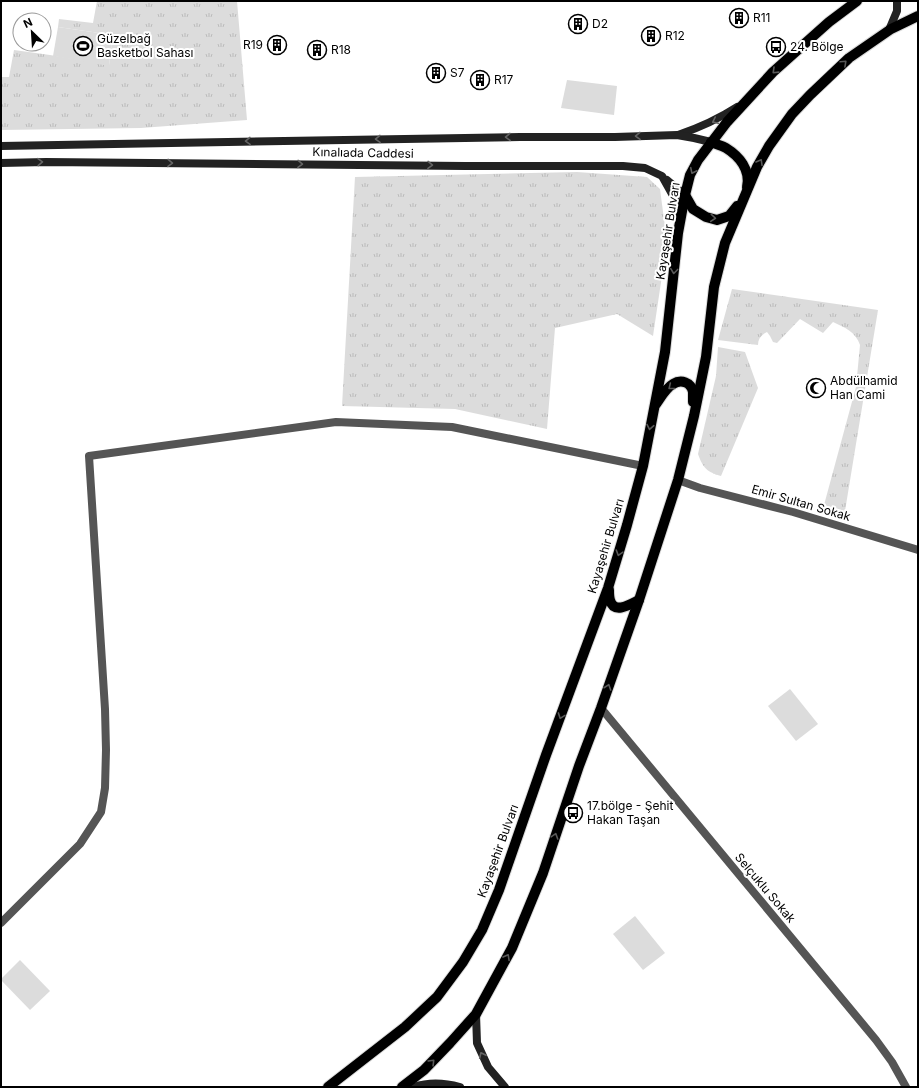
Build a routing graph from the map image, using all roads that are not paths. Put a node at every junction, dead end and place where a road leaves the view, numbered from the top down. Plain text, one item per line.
1 (857, 1) edge
2 (897, 1) edge
3 (849, 5) edge
4 (918, 16) edge
5 (889, 30) junction
6 (748, 100) junction
7 (677, 136) junction
8 (711, 142) junction
9 (1, 146) edge
10 (1, 163) edge
11 (662, 176) junction
12 (685, 195) junction
13 (744, 197) junction
14 (678, 233) junction
15 (654, 408) junction
16 (694, 416) junction
17 (643, 466) junction
18 (678, 480) junction
19 (918, 550) edge
20 (608, 588) junction
21 (639, 600) junction
22 (601, 708) junction
23 (1, 922) edge
24 (476, 1014) junction
25 (328, 1087) edge
26 (402, 1087) edge
27 (414, 1087) edge
28 (460, 1087) edge
29 (504, 1087) edge
30 (906, 1087) edge

1 - 3 main road, Kayaşehir Bulvarı
2 - 5 main road
3 -> 6 main road, Kayaşehir Bulvarı
4 - 5 main road
13 -> 5 main road
6 -> 7 main road
6 - 8 main road, Kayaşehir Bulvarı
7 - 8 main road, Kınalıada Caddesi
7 -> 9 main road, Kınalıada Caddesi
8 -> 12 main road, Kayaşehir Bulvarı
8 - 13 main road
10 -> 11 main road, Kınalıada Caddesi
11 - 12 main road, Kınalıada Caddesi
11 - 14 main road
12 -> 13 main road
12 - 14 main road, Kayaşehir Bulvarı
13 - 16 main road
14 -> 15 main road, Kayaşehir Bulvarı
16 -> 15 main road
15 -> 17 main road, Kayaşehir Bulvarı
16 - 18 main road
17 -> 20 main road, Kayaşehir Bulvarı
17 - 23 street
18 - 19 street, Emir Sultan Sokak
18 - 21 main road
20 - 21 main road
20 -> 25 main road, Kayaşehir Bulvarı
22 -> 21 main road
24 -> 22 main road
22 - 30 street, Selçuklu Sokak
26 -> 24 main road
29 -> 24 main road
27 - 28 main road

